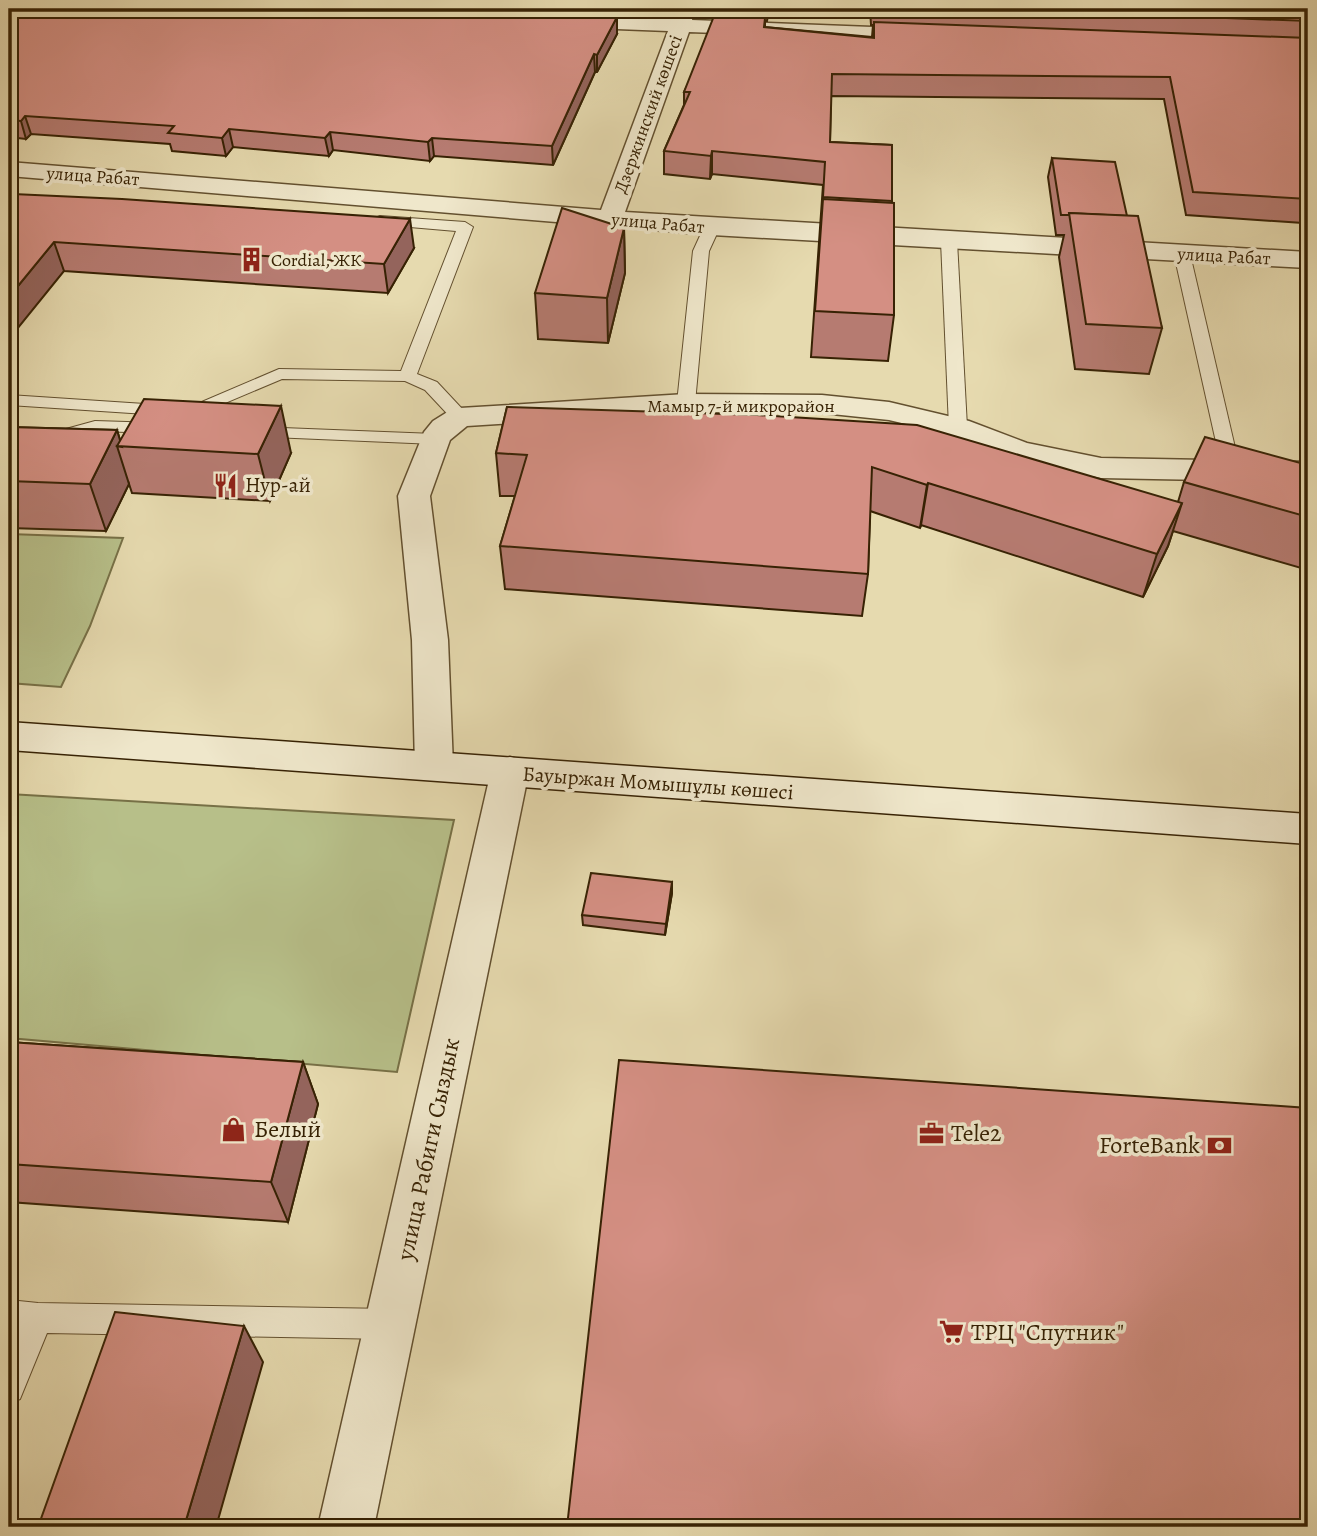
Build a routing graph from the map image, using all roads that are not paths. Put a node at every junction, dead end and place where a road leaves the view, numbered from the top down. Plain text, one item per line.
1 (683, 17) edge
2 (544, 20) edge
3 (946, 36) edge
4 (9, 170) edge
5 (610, 219) junction
6 (368, 221) edge
7 (712, 227) junction
8 (949, 242) junction
9 (1182, 254) junction
10 (1308, 260) edge
11 (408, 376) junction
12 (9, 400) edge
13 (685, 403) junction
14 (958, 426) junction
15 (448, 428) junction
16 (204, 430) edge
17 (245, 431) edge
18 (9, 442) edge
19 (1231, 469) junction
20 (1308, 472) edge
21 (9, 736) edge
22 (434, 766) junction
23 (510, 771) junction
24 (1308, 829) edge
25 (23, 1317) edge
26 (390, 1324) junction
27 (9, 1388) edge
28 (346, 1527) edge

1 - 2 street
1 - 3 street
1 - 5 street, Дзержинский көшесі
4 - 5 street, улица Рабат
5 - 7 street, улица Рабат
6 - 11 lane
7 - 8 street, улица Рабат
7 - 13 lane
8 - 9 street, улица Рабат
8 - 14 lane
9 - 10 street, улица Рабат
9 - 19 lane
11 - 12 lane
11 - 15 lane
13 - 14 street, Мамыр 7-й микрорайон
13 - 15 street, Мамыр 7-й микрорайон
14 - 19 street, Мамыр 7-й микрорайон
15 - 17 lane
15 - 22 street
16 - 18 lane
19 - 20 street, Мамыр 7-й микрорайон
21 - 22 street, Бауыржан Момышұлы көшесі
22 - 23 street, Бауыржан Момышұлы көшесі
23 - 24 street, Бауыржан Момышұлы көшесі
23 - 26 street, улица Рабиги Сыздык
25 - 26 lane
25 - 27 lane
26 - 28 street, улица Рабиги Сыздык

